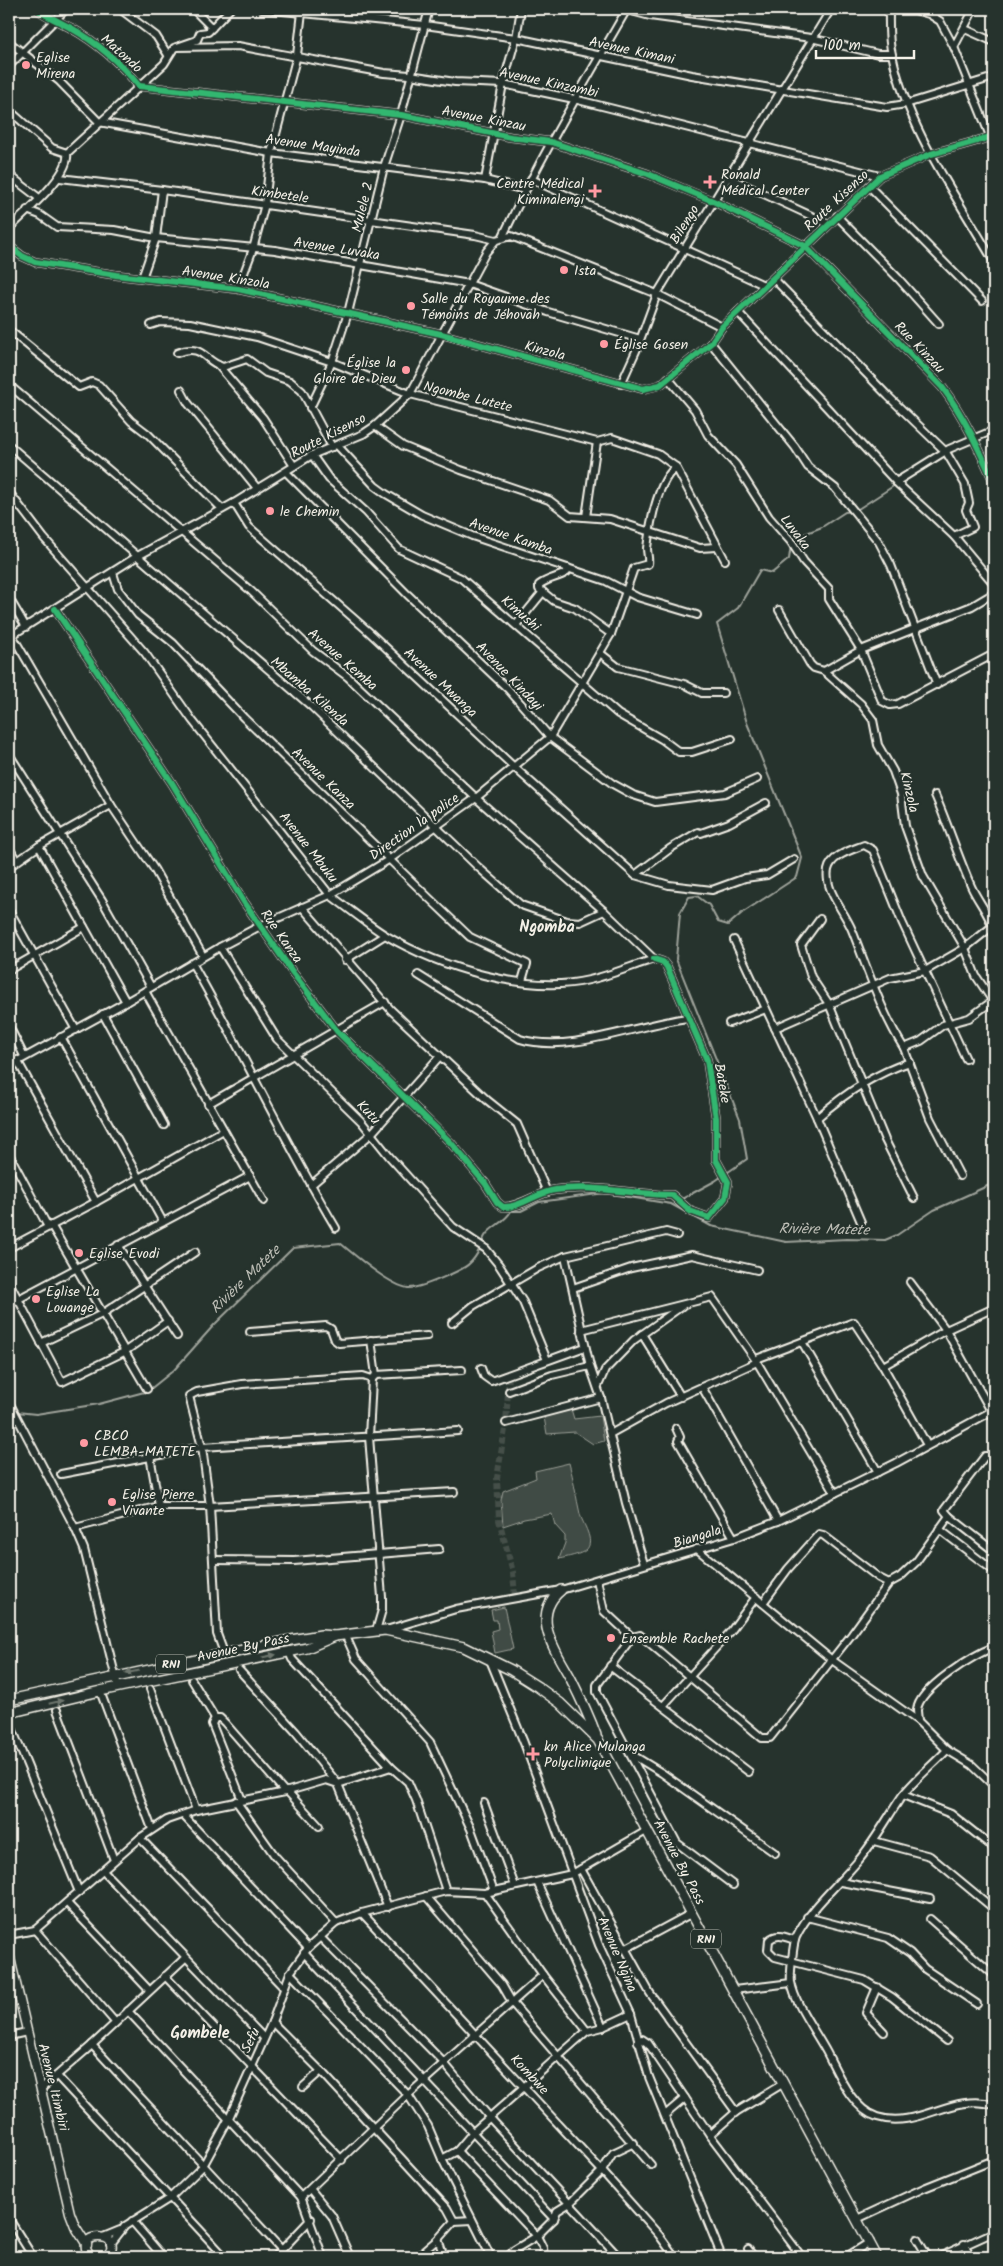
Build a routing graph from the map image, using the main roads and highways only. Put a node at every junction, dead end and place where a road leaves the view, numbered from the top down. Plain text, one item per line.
1 (561, 1590) road end
2 (335, 1636) junction
3 (9, 1700) edge
4 (9, 1717) edge
5 (598, 1740) junction
6 (9, 1954) edge
7 (75, 2226) junction
8 (99, 2236) junction
9 (87, 2247) junction
10 (110, 2252) edge
11 (82, 2257) edge
12 (91, 2257) edge
13 (877, 2257) edge

1 - 5 highway
2 -> 3 highway, Avenue By Pass / RN1
4 -> 2 highway, Avenue By Pass / RN1
2 - 5 highway, Avenue By Pass / RN1
5 - 13 highway, Avenue By Pass / RN1
6 - 7 main road, Avenue Itimbiri
7 - 8 main road
7 - 9 main road, Avenue Itimbiri
8 - 9 main road
8 - 10 main road
9 - 11 main road
9 - 12 main road, Avenue Itimbiri

